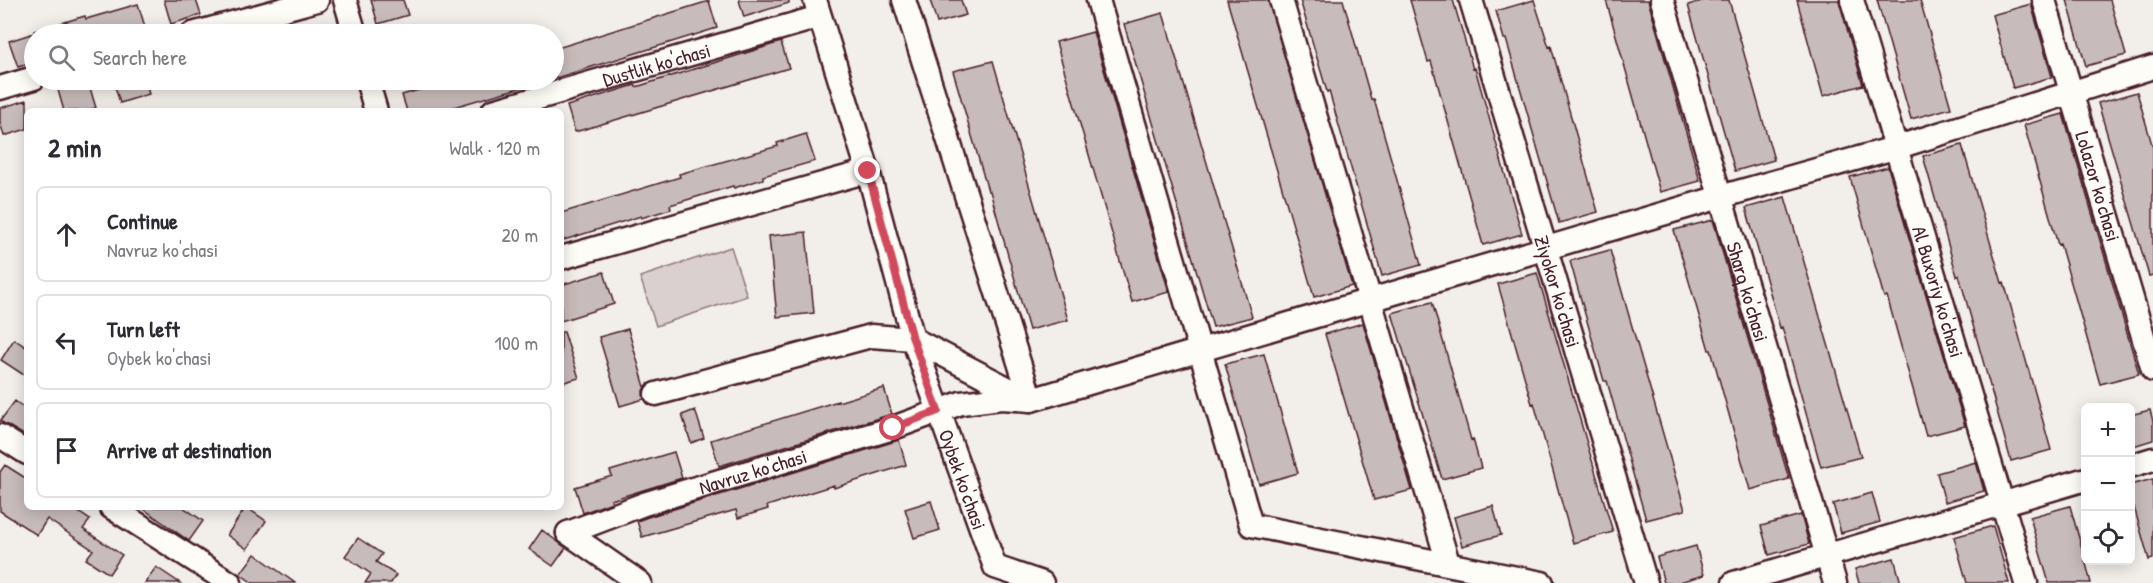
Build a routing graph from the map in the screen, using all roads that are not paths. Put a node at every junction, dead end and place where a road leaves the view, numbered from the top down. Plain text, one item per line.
1 (316, 0) edge
2 (345, 0) edge
3 (904, 0) edge
4 (1098, 0) edge
5 (1281, 0) edge
6 (1471, 0) edge
7 (1662, 0) edge
8 (1852, 0) edge
9 (2043, 0) edge
10 (817, 9) edge
11 (228, 24) edge
12 (351, 24) edge
13 (2153, 68) edge
14 (24, 81) edge
15 (0, 88) edge
16 (564, 89) edge
17 (370, 90) edge
18 (560, 90) edge
19 (2071, 91) junction
20 (375, 108) edge
21 (503, 108) edge
22 (1898, 147) junction
23 (868, 171) junction
24 (1720, 197) junction
25 (1546, 249) junction
26 (564, 257) edge
27 (1369, 300) junction
28 (913, 339) junction
29 (1202, 350) junction
30 (2153, 370) edge
31 (656, 394) dead end
32 (1031, 400) junction
33 (938, 411) junction
34 (0, 436) edge
35 (24, 451) edge
36 (2153, 459) edge
37 (2135, 464) edge
38 (2081, 480) edge
39 (2003, 504) junction
40 (116, 510) edge
41 (1827, 556) junction
42 (1448, 563) junction
43 (230, 583) edge
44 (640, 583) edge
45 (1042, 583) edge
46 (1542, 583) edge
47 (1646, 583) edge
48 (1734, 583) edge
49 (1835, 583) edge
50 (2026, 583) edge

1 - 11 street
2 - 12 street
3 - 32 street
4 - 29 street
5 - 27 street
6 - 25 street, Ziyokor ko'chasi
7 - 24 street, Sharq ko'chasi
8 - 22 street, Al Buxoriy ko'chasi
9 - 19 street, Lolazor ko'chasi
10 - 16 street, Dustlik ko'chasi
10 - 23 street, Oybek ko'chasi
13 - 19 street
14 - 15 street
17 - 20 street
18 - 21 street, Dustlik ko'chasi
19 - 22 street
19 - 30 street, Lolazor ko'chasi
22 - 24 street
22 - 39 street, Al Buxoriy ko'chasi
23 - 26 street
23 - 28 street, Oybek ko'chasi
24 - 25 street
24 - 41 street, Sharq ko'chasi
25 - 27 street
25 - 47 street, Ziyokor ko'chasi
27 - 29 street
27 - 42 street
28 - 31 street
28 - 32 street
28 - 33 street, Oybek ko'chasi
29 - 32 street
29 - 42 street
32 - 33 street, Navruz ko'chasi
33 - 44 street, Navruz ko'chasi
33 - 45 street, Oybek ko'chasi
34 - 35 street
36 - 37 street
38 - 39 street
39 - 41 street
39 - 50 street, Al Buxoriy ko'chasi
40 - 43 street
41 - 48 street
41 - 49 street, Sharq ko'chasi
42 - 46 street

